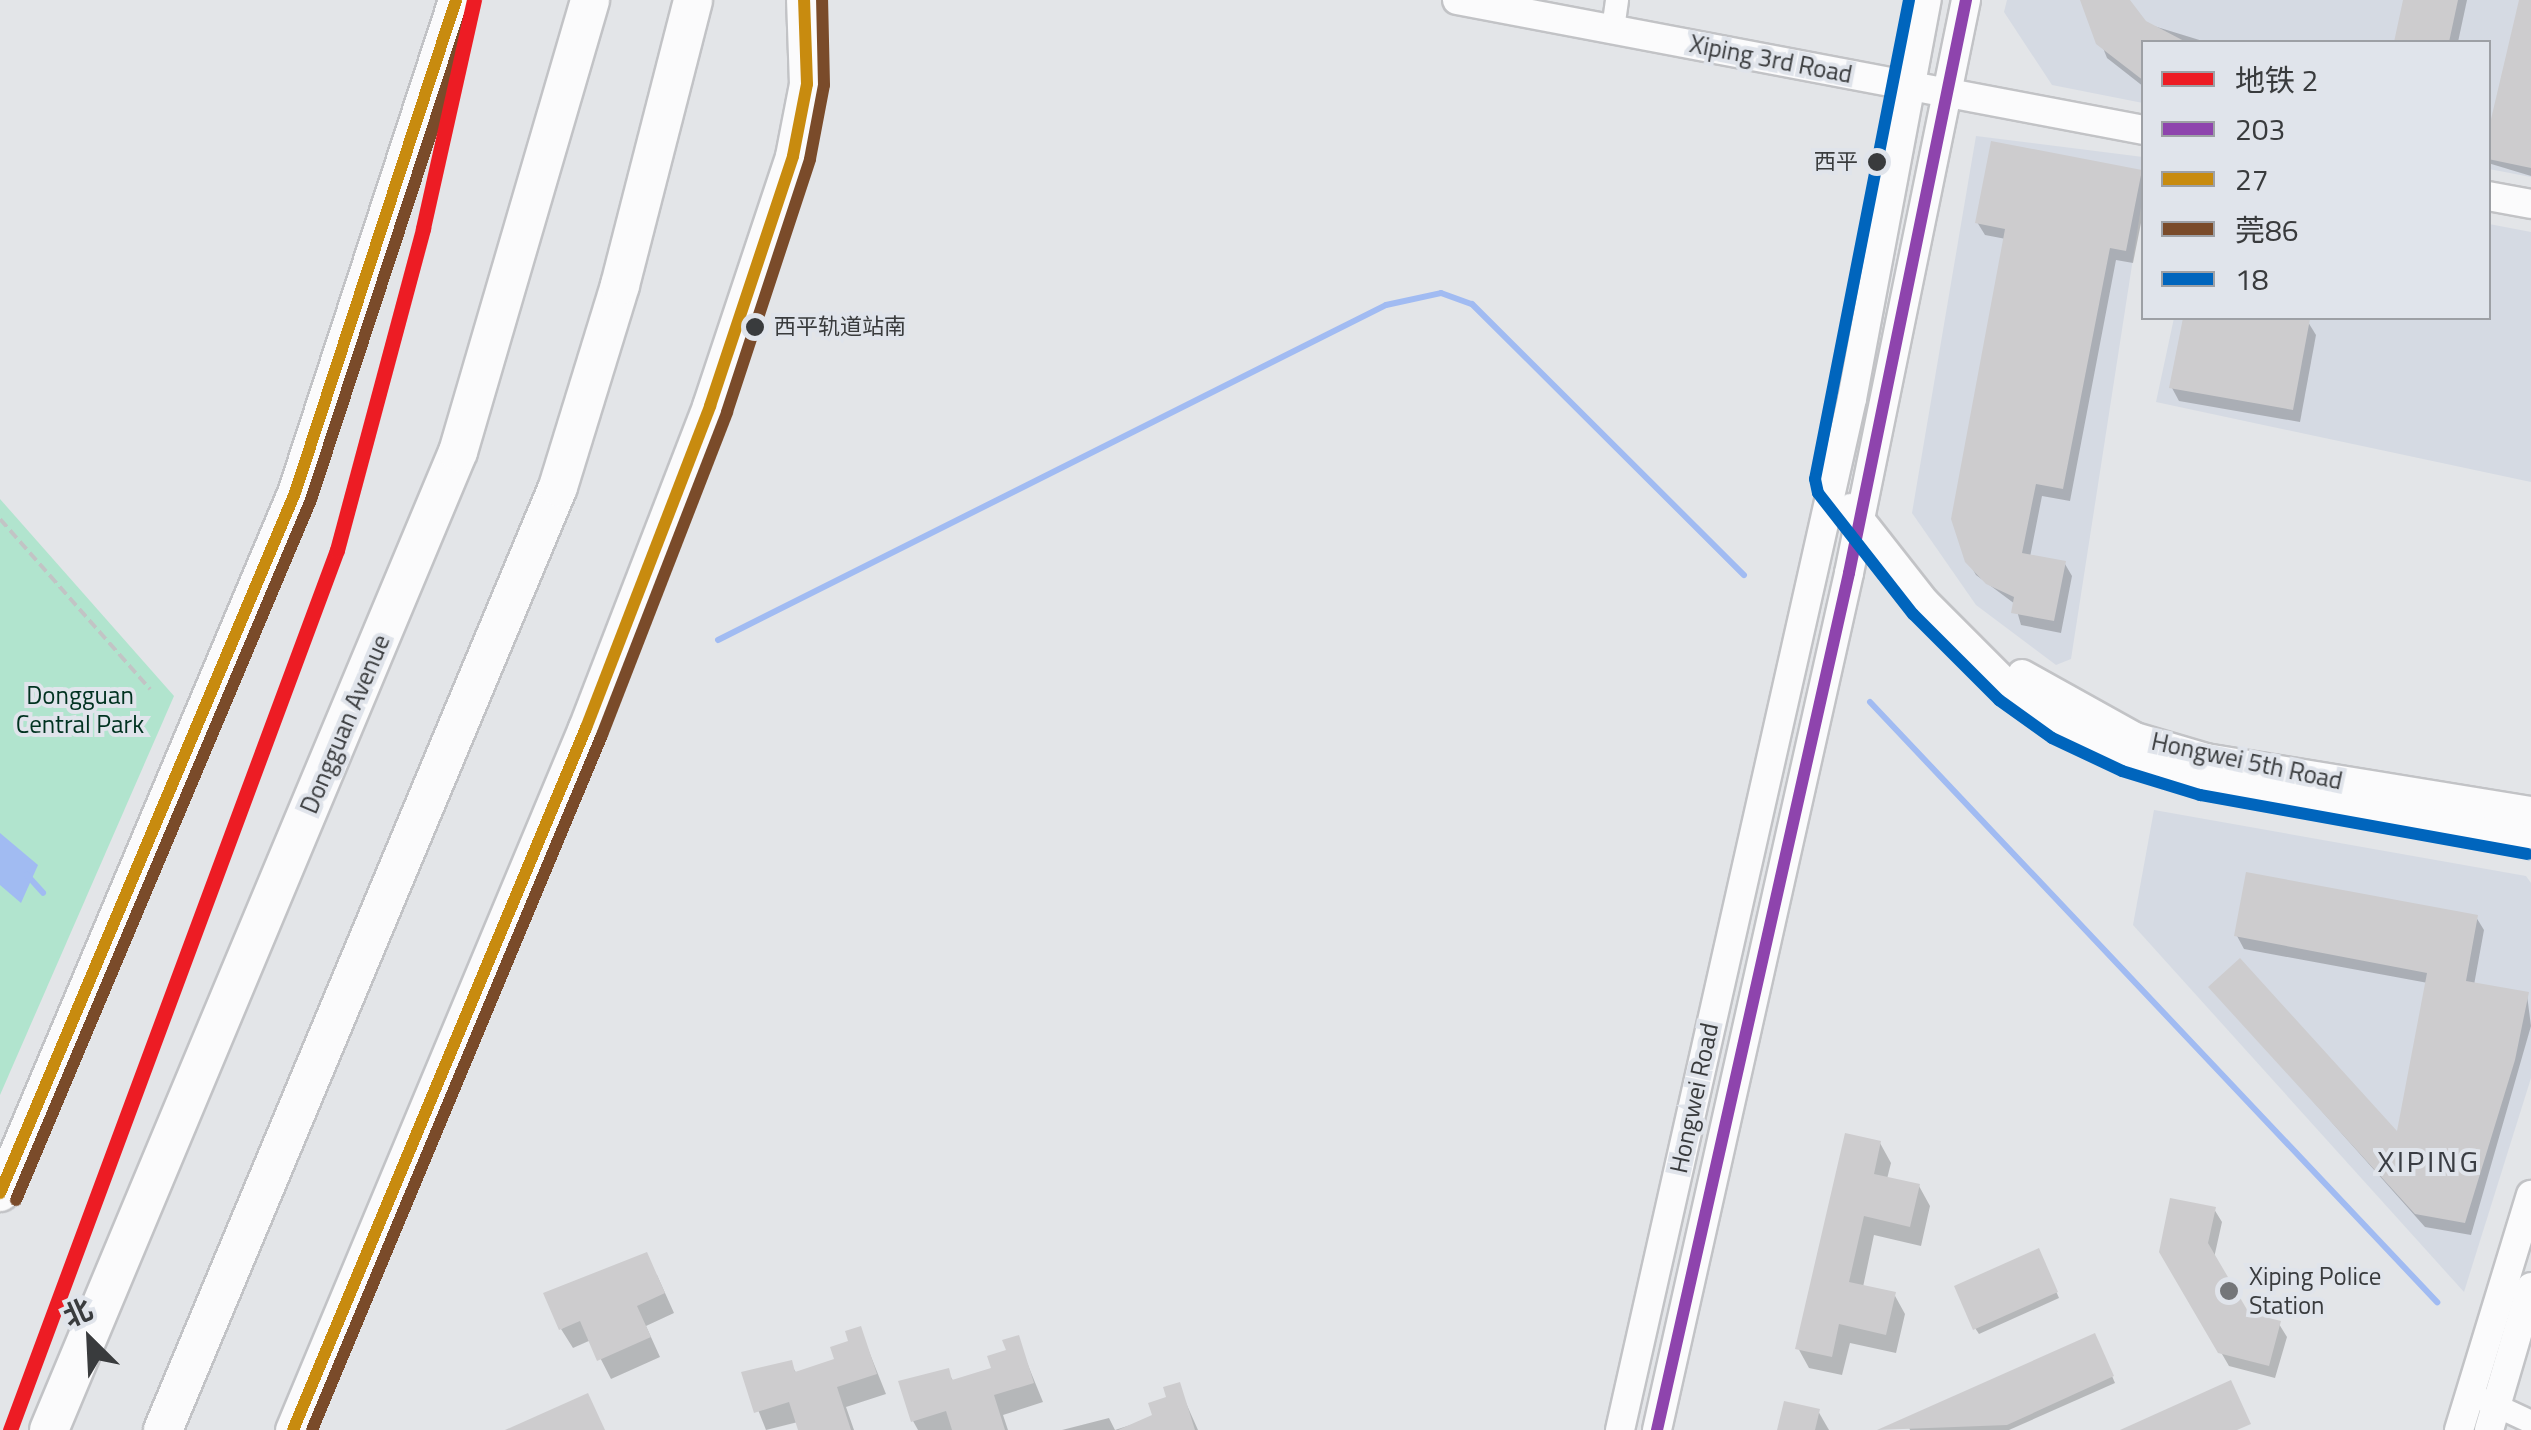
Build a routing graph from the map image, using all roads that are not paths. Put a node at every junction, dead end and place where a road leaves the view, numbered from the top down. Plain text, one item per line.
1 (456, 0) edge
2 (590, 0) edge
3 (694, 0) edge
4 (804, 0) edge
5 (823, 0) edge
6 (1456, 0) edge
7 (1617, 0) edge
8 (1928, 0) edge
9 (1966, 0) edge
10 (1612, 29) junction
11 (806, 60) junction
12 (1910, 85) junction
13 (1946, 92) junction
14 (2141, 129) edge
15 (2491, 197) edge
16 (2531, 204) edge
17 (1835, 471) junction
18 (1860, 504) junction
19 (2531, 811) edge
20 (2531, 836) edge
21 (0, 1193) edge
22 (2531, 1195) edge
23 (2531, 1287) edge
24 (2470, 1393) junction
25 (2492, 1418) edge
26 (2531, 1422) edge
27 (48, 1430) edge
28 (163, 1430) edge
29 (293, 1430) edge
30 (1620, 1430) edge
31 (1657, 1430) edge
32 (2458, 1430) edge

1 - 21 main road
2 - 27 highway, Dongguan Avenue
3 - 28 highway
4 - 11 main road
5 - 11 street
6 - 10 street, Xiping 3rd Road
7 - 10 street
8 - 12 street
9 - 13 street
10 - 12 street, Xiping 3rd Road
11 - 29 main road
12 - 13 street, Xiping 3rd Road
12 - 17 street
13 - 14 street, Xiping 3rd Road
13 - 18 street
15 - 16 street
17 - 18 street, Hongwei 5th Road
17 - 30 street, Hongwei Road
18 - 19 street, Hongwei 5th Road
18 - 20 street, Hongwei 5th Road
18 - 31 street, Hongwei Road
22 - 24 street
23 - 25 street
24 - 25 street
24 - 32 street
25 - 26 street

